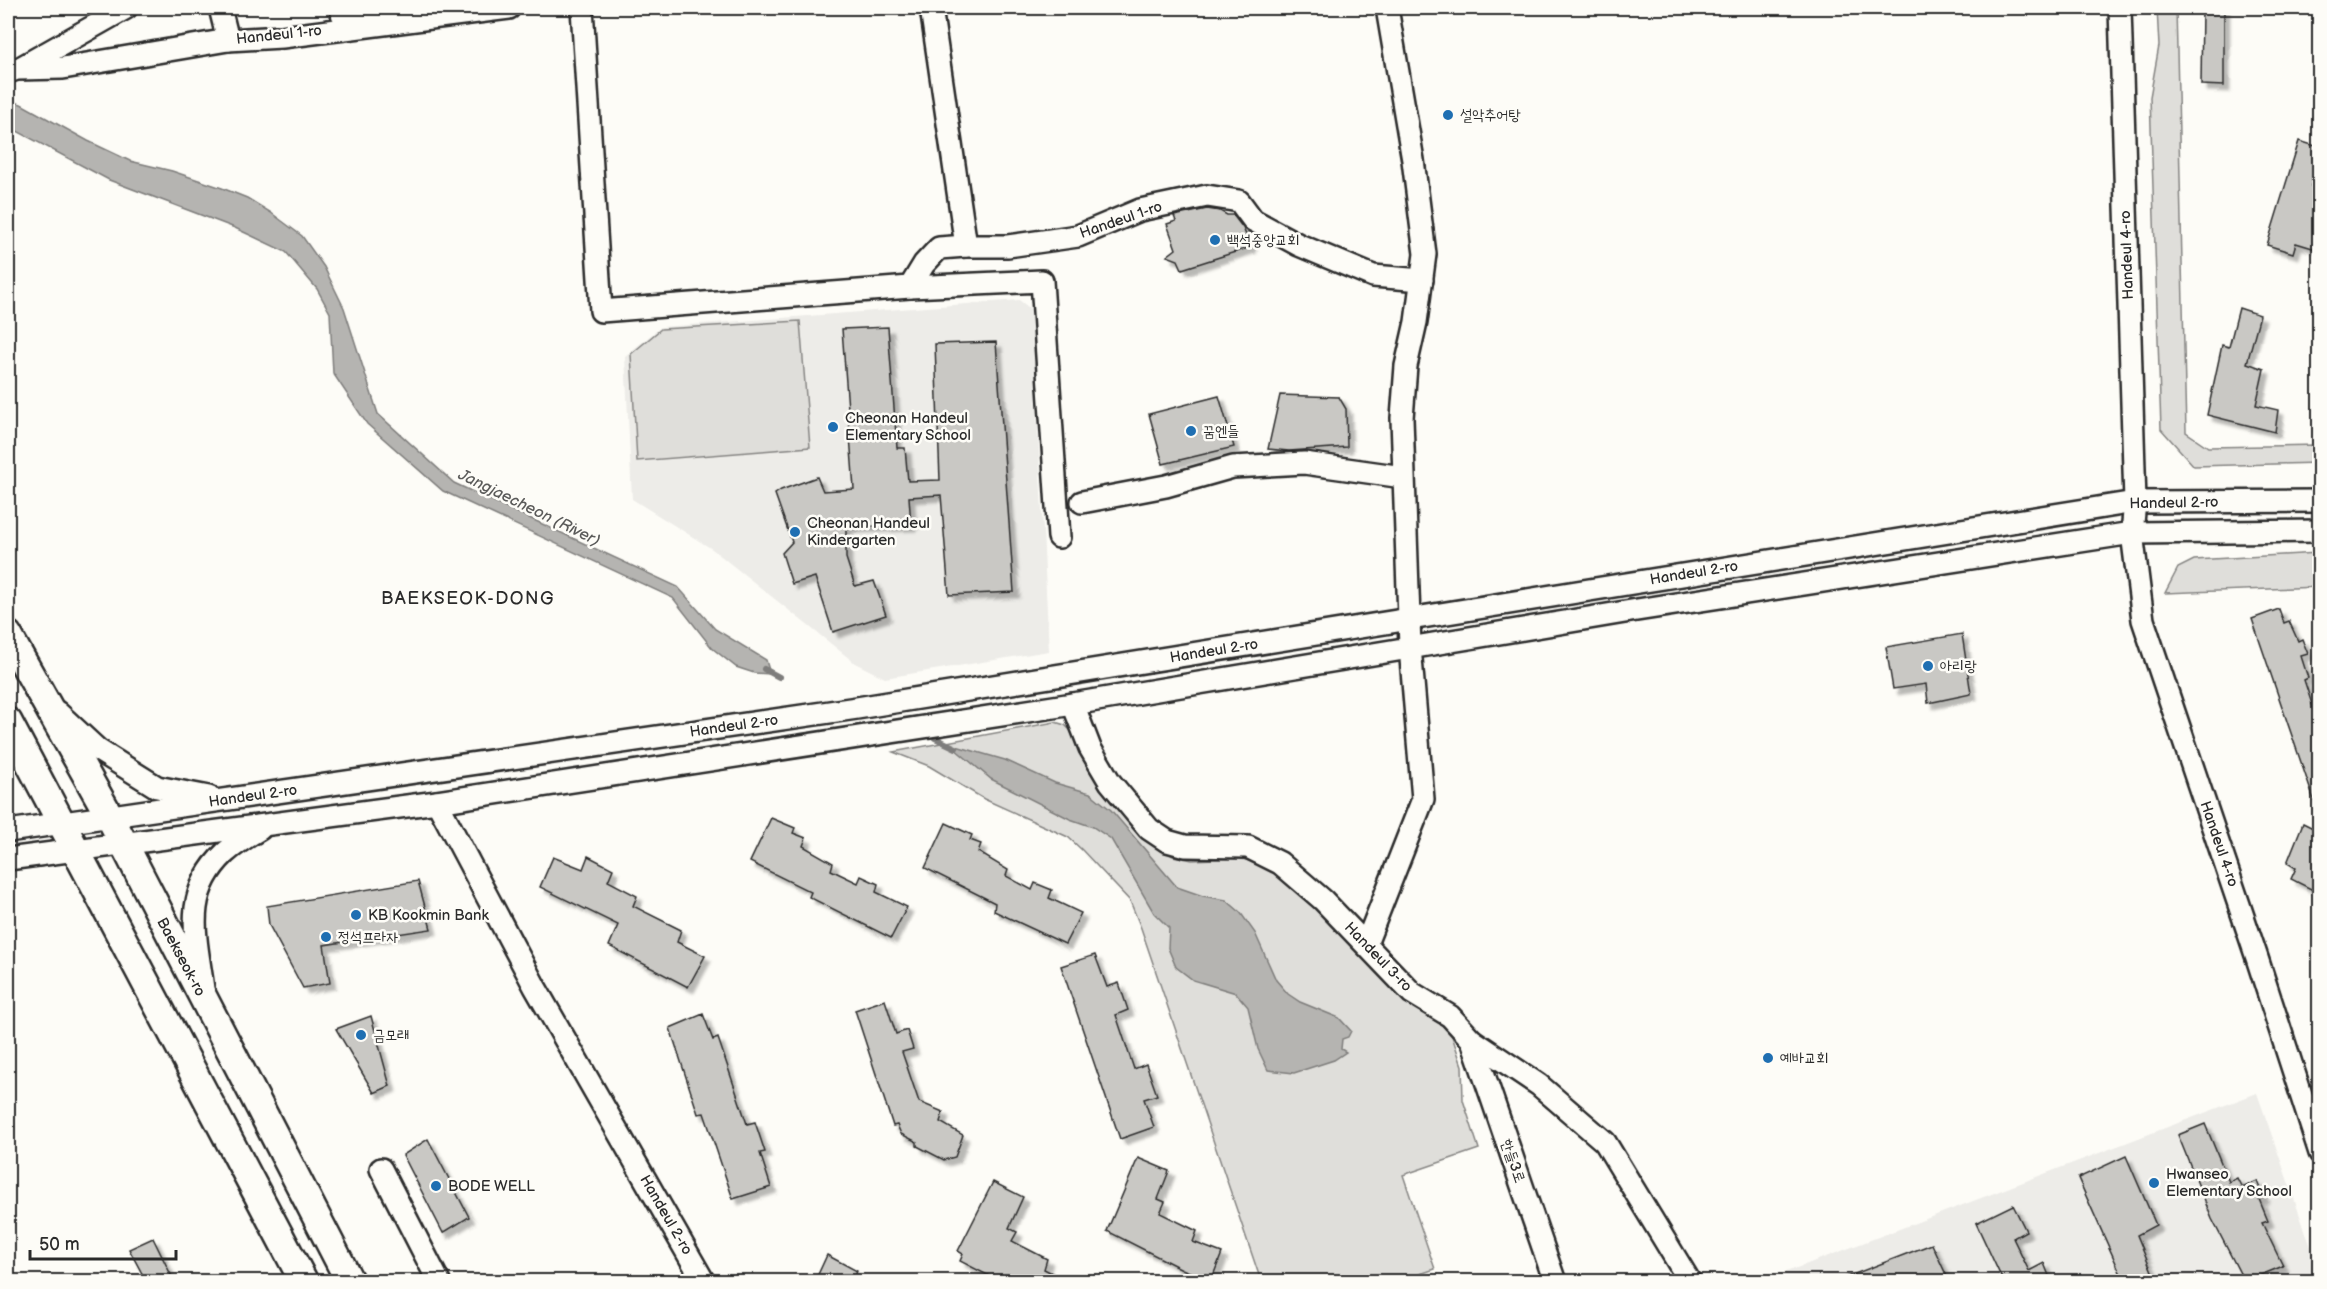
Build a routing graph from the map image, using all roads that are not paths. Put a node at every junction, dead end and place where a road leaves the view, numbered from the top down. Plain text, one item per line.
1 (126, 8) edge
2 (220, 8) edge
3 (390, 8) edge
4 (509, 8) edge
5 (582, 8) edge
6 (931, 8) edge
7 (1387, 8) edge
8 (2120, 8) edge
9 (228, 40) junction
10 (12, 71) edge
11 (966, 246) junction
12 (1422, 280) junction
13 (910, 287) junction
14 (1403, 477) junction
15 (2319, 501) edge
16 (1082, 502) dead end
17 (2135, 502) junction
18 (2319, 531) edge
19 (2132, 533) junction
20 (1059, 537) dead end
21 (1409, 619) junction
22 (8, 635) edge
23 (1410, 647) junction
24 (44, 700) junction
25 (1073, 704) junction
26 (8, 722) edge
27 (224, 801) junction
28 (437, 802) junction
29 (110, 817) junction
30 (61, 824) junction
31 (264, 825) junction
32 (8, 831) edge
33 (123, 845) junction
34 (75, 851) junction
35 (8, 859) edge
36 (1366, 944) junction
37 (204, 1001) junction
38 (1472, 1040) junction
39 (2319, 1153) edge
40 (381, 1169) dead end
41 (304, 1281) edge
42 (350, 1281) edge
43 (439, 1281) edge
44 (704, 1281) edge
45 (1555, 1281) edge
46 (1690, 1281) edge

1 - 10 street, Handeul 1-ro
2 - 9 street, Handeul 1-ro
3 - 9 street, Handeul 1-ro
4 - 9 street, Handeul 1-ro
5 - 13 street
6 - 11 street
7 - 12 street
8 - 17 street, Handeul 4-ro
9 - 10 street, Handeul 1-ro
11 - 12 street, Handeul 1-ro
11 - 13 street, Handeul 1-ro
12 - 14 street
13 - 20 street
14 - 16 street
14 - 21 street
15 - 17 street, Handeul 2-ro
17 - 19 street, Handeul 4-ro
17 - 21 street, Handeul 2-ro
18 - 19 street, Handeul 2-ro
19 - 23 street, Handeul 2-ro
19 - 39 street, Handeul 4-ro
21 - 23 street
21 - 27 street, Handeul 2-ro
22 - 24 main road, Baekseok-ro
23 - 25 street, Handeul 2-ro
23 - 36 street
24 - 27 street
24 - 29 main road, Baekseok-ro
25 - 28 street, Handeul 2-ro
25 - 36 street, Handeul 3-ro
26 - 30 main road
27 - 29 street, Handeul 2-ro
28 - 31 street, Handeul 2-ro
28 - 44 street, Handeul 2-ro
29 - 30 street, Handeul 2-ro
29 - 33 main road, Baekseok-ro
30 - 32 street, Handeul 2-ro
30 - 34 main road
31 - 33 street, Handeul 2-ro
31 - 37 street
33 - 34 street, Handeul 2-ro
33 - 37 main road, Baekseok-ro
34 - 35 street, Handeul 2-ro
34 - 41 main road
36 - 38 street, Handeul 3-ro
37 - 42 main road, Baekseok-ro
38 - 45 street, 한들3로
38 - 46 street, Handeul 3-ro
40 - 43 street

